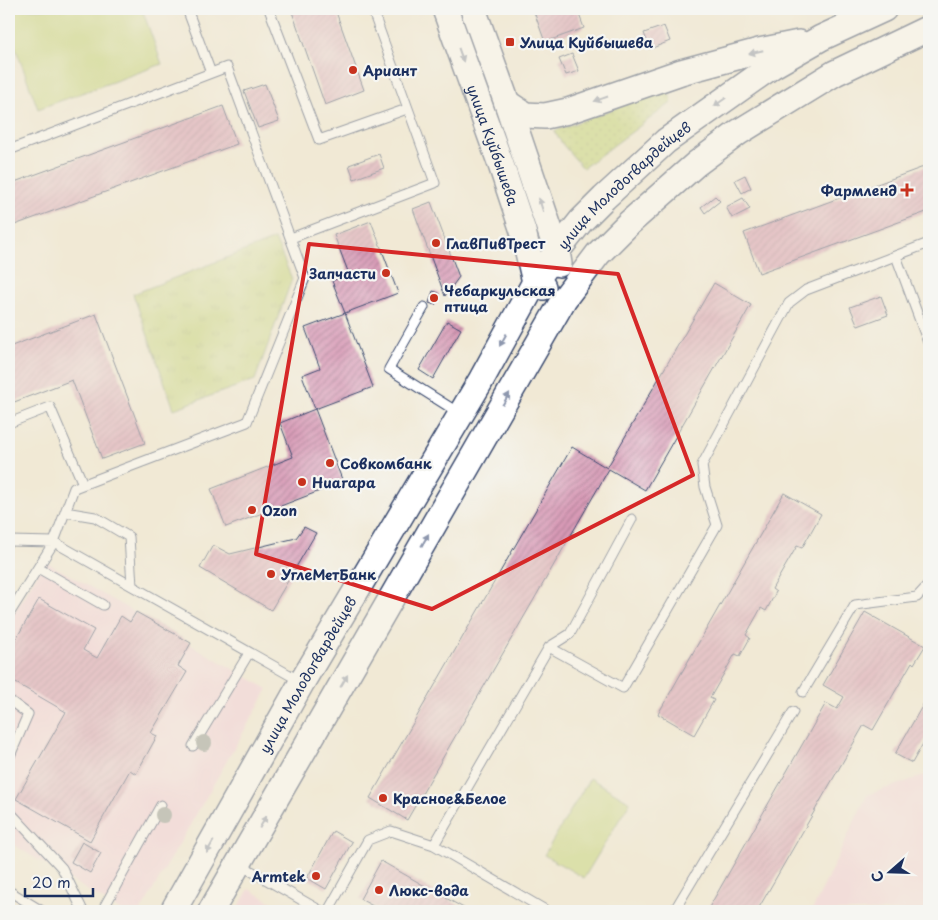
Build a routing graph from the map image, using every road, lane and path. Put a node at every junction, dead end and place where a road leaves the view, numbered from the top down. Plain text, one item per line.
1 (187, 9) edge
2 (269, 9) edge
3 (372, 9) edge
4 (445, 9) edge
5 (473, 9) edge
6 (884, 9) edge
7 (927, 32) edge
8 (821, 38) junction
9 (211, 73) junction
10 (507, 103) junction
11 (407, 109) junction
12 (9, 150) edge
13 (290, 238) junction
14 (929, 243) edge
15 (556, 251) junction
16 (896, 256) junction
17 (535, 282) junction
18 (564, 299) junction
19 (424, 306) dead end
20 (929, 344) edge
21 (461, 414) junction
22 (9, 423) edge
23 (83, 484) junction
24 (65, 512) junction
25 (632, 519) dead end
26 (9, 541) edge
27 (54, 542) junction
28 (38, 568) junction
29 (929, 584) edge
30 (132, 586) junction
31 (103, 605) dead end
32 (9, 614) edge
33 (550, 647) junction
34 (249, 653) junction
35 (302, 682) junction
36 (803, 692) dead end
37 (9, 700) edge
38 (793, 712) dead end
39 (193, 746) dead end
40 (9, 758) edge
41 (161, 805) dead end
42 (9, 811) edge
43 (434, 845) junction
44 (239, 864) junction
45 (9, 891) edge
46 (42, 911) edge
47 (83, 911) edge
48 (102, 911) edge
49 (173, 911) edge
50 (211, 911) edge
51 (321, 911) edge
52 (328, 911) edge
53 (547, 911) edge
54 (674, 911) edge

1 - 9 lane
2 - 11 lane
3 - 11 lane
4 -> 17 main road, улица Куйбышева
5 - 10 main road, улица Куйбышева
6 - 8 main road, улица Молодогвардейцев
7 - 18 main road, улица Молодогвардейцев
8 -> 10 main road
8 -> 15 main road, улица Молодогвардейцев
9 - 12 lane
9 - 13 lane
15 -> 10 main road, улица Куйбышева
11 - 13 lane
13 - 23 lane
14 - 16 lane
15 - 17 main road, улица Молодогвардейцев
15 - 18 main road, улица Куйбышева
16 - 20 lane
16 - 33 lane
17 - 18 main road
17 -> 21 main road, улица Молодогвардейцев
44 -> 18 main road, улица Молодогвардейцев
19 - 21 lane
21 - 35 main road, улица Молодогвардейцев
22 - 23 lane
23 - 24 lane
24 - 27 lane
24 - 30 lane
25 - 33 lane
26 - 27 lane
27 - 28 lane
27 - 30 lane
28 - 31 lane
28 - 32 lane
29 - 36 lane
30 - 34 lane
33 - 43 lane
34 - 35 lane
34 - 39 lane
35 -> 49 main road, улица Молодогвардейцев
37 - 40 lane
38 - 54 lane
41 - 48 lane
42 - 47 lane
43 - 52 lane
43 - 53 lane
44 - 50 main road, улица Молодогвардейцев
44 - 51 lane
45 - 46 lane

